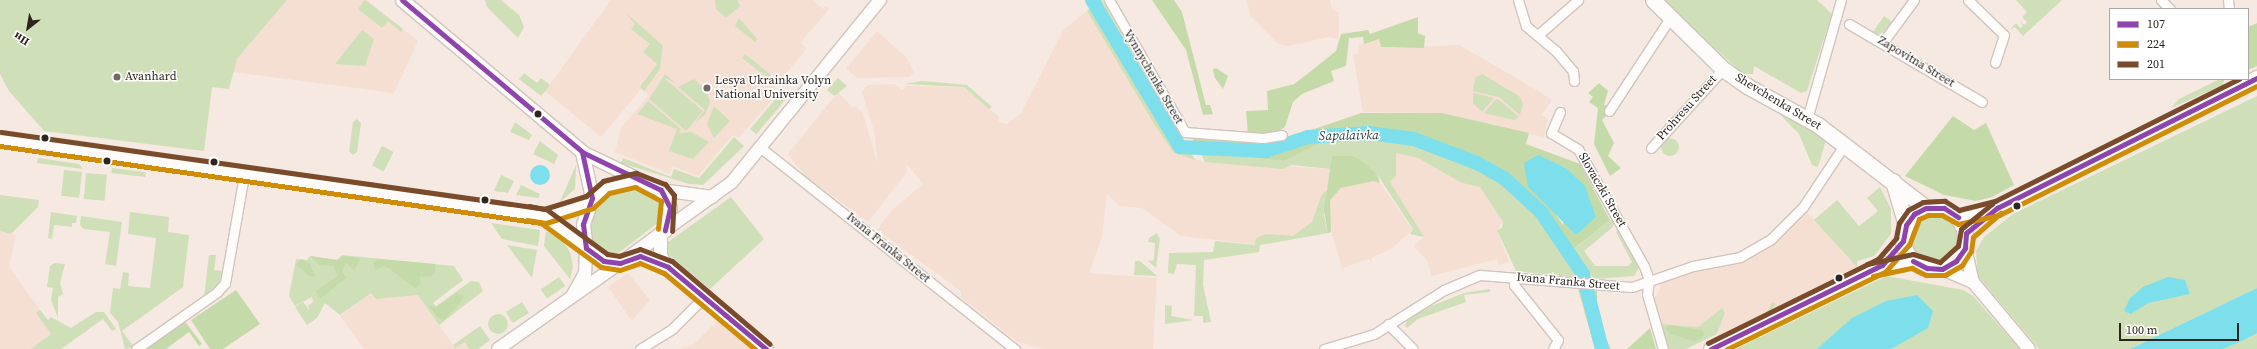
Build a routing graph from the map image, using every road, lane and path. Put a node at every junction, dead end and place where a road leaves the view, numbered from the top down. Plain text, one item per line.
1 (402, 0) edge
2 (880, 0) edge
3 (1109, 0) edge
4 (1518, 0) edge
5 (1578, 0) edge
6 (1652, 0) edge
7 (1841, 0) edge
8 (1914, 0) edge
9 (1968, 0) edge
10 (2161, 0) edge
11 (2169, 8) edge
12 (1670, 18) junction
13 (1849, 24) dead end
14 (1539, 34) junction
15 (1883, 42) junction
16 (1995, 63) dead end
17 (1723, 69) junction
18 (2257, 78) edge
19 (1574, 81) dead end
20 (2238, 83) edge
21 (1982, 102) dead end
22 (1609, 111) dead end
23 (1560, 112) dead end
24 (1807, 119) junction
25 (1282, 135) dead end
26 (0, 139) edge
27 (1845, 144) junction
28 (761, 148) junction
29 (1651, 148) dead end
30 (582, 152) junction
31 (244, 175) junction
32 (635, 180) junction
33 (1893, 181) junction
34 (661, 190) junction
35 (713, 197) junction
36 (591, 200) junction
37 (1926, 208) junction
38 (1998, 208) junction
39 (544, 216) junction
40 (1958, 218) junction
41 (1906, 224) junction
42 (663, 232) junction
43 (1966, 233) junction
44 (1903, 241) junction
45 (586, 248) junction
46 (1965, 248) junction
47 (1913, 261) junction
48 (620, 263) junction
49 (1882, 265) junction
50 (668, 267) junction
51 (1942, 269) junction
52 (1515, 278) junction
53 (1649, 280) junction
54 (1973, 282) junction
55 (572, 296) junction
56 (704, 297) junction
57 (1388, 324) junction
58 (136, 349) edge
59 (498, 349) edge
60 (640, 349) edge
61 (766, 349) edge
62 (1015, 349) edge
63 (1324, 349) edge
64 (1413, 349) edge
65 (1553, 349) edge
66 (1663, 349) edge
67 (1711, 349) edge
68 (2029, 349) edge

1 - 30 main road
2 - 28 street
3 - 25 street, Vynnychenka Street
4 - 14 street
5 - 14 street
6 - 12 main road, Shevchenka Street
7 - 24 street
8 - 15 street
9 - 16 street
10 - 11 street
12 - 17 main road, Shevchenka Street
12 - 22 street
13 - 15 street, Zapovitna Street
14 - 19 street
15 - 21 street, Zapovitna Street
17 - 24 main road, Shevchenka Street
17 - 29 street, Prohresu Street
18 - 20 main road
20 - 38 main road
23 - 53 street, Slovaczki Street
24 - 27 main road, Shevchenka Street
26 - 31 street
27 - 33 main road, Shevchenka Street
27 - 53 street, Ivana Franka Street
28 - 35 street
28 - 62 street, Ivana Franka Street
30 - 32 main road
30 - 36 main road
31 - 39 street
31 - 58 street
32 - 34 main road
32 - 36 main road
33 - 37 main road, Shevchenka Street
33 - 41 main road
34 - 35 street
34 - 42 main road
35 - 42 street
36 - 39 street
36 - 45 main road
37 - 40 main road
37 - 41 main road
38 - 40 main road
38 - 43 main road
39 - 45 street
40 - 43 main road
41 - 44 main road
42 - 48 main road
42 - 50 main road
43 - 46 main road
44 - 47 main road
44 - 49 main road
45 - 48 main road
45 - 55 street
46 - 51 main road
46 - 54 street
47 - 49 main road
47 - 51 main road
48 - 50 main road
48 - 55 street
49 - 67 main road
50 - 56 main road
51 - 54 street
52 - 53 street, Ivana Franka Street
52 - 57 street, Ivana Franka Street
52 - 65 street
53 - 66 street
54 - 68 street
55 - 59 street
56 - 60 street
56 - 61 main road
57 - 63 street, Ivana Franka Street
57 - 64 street

